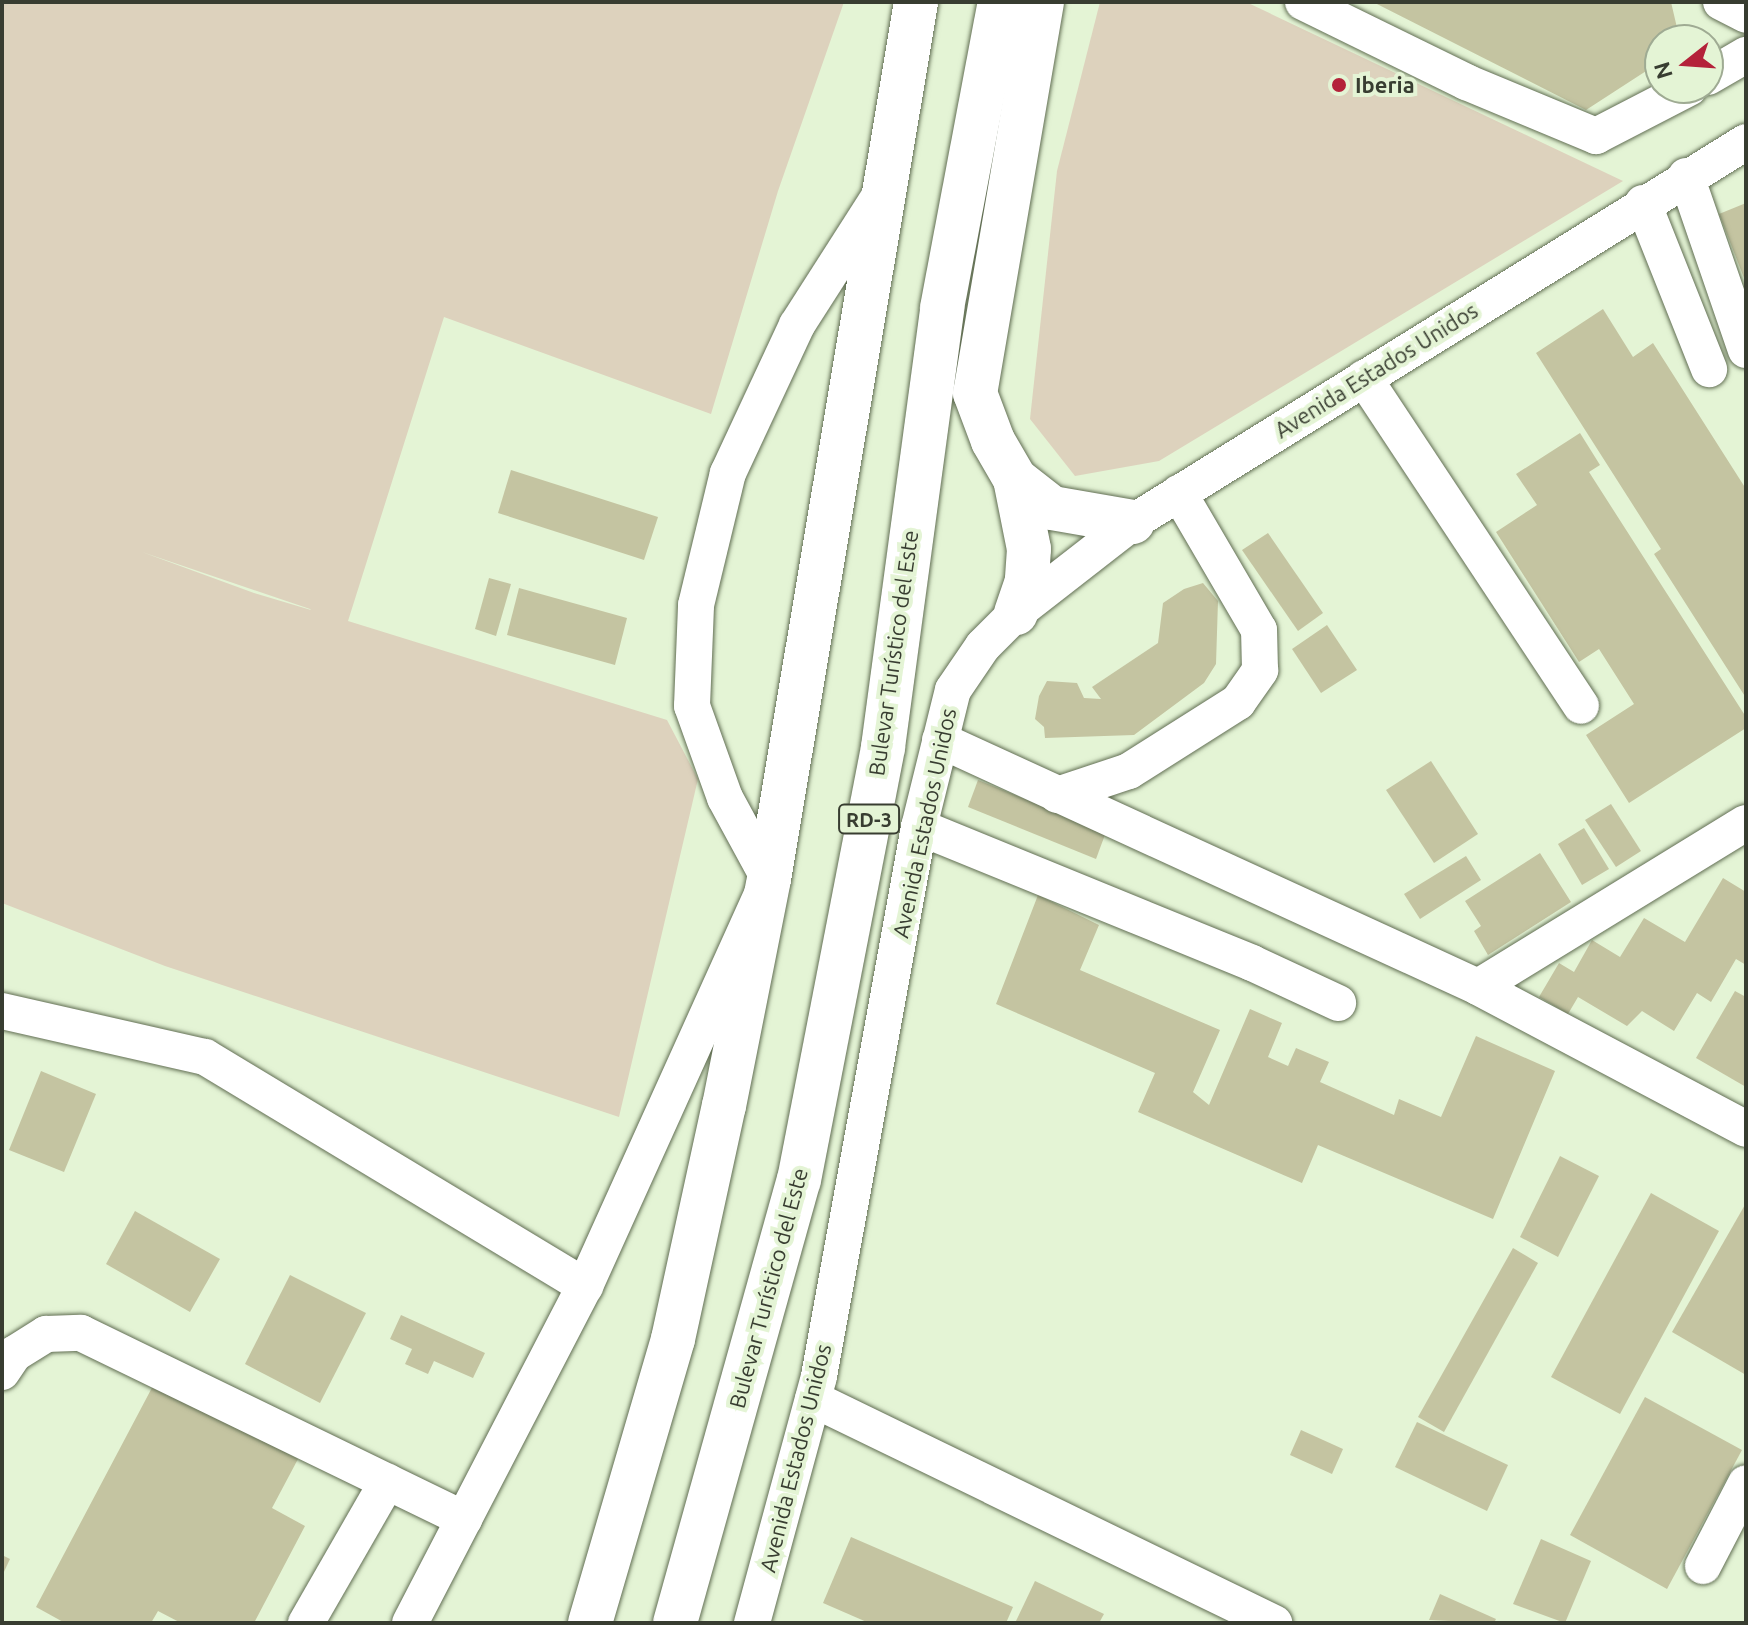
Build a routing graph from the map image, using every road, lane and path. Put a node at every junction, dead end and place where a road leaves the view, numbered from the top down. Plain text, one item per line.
1 (916, 2) edge
2 (1000, 2) edge
3 (1042, 2) edge
4 (1303, 2) edge
5 (1721, 2) edge
6 (1746, 15) edge
7 (1746, 55) edge
8 (1724, 68) edge
9 (1661, 104) edge
10 (1746, 142) edge
11 (1686, 176) junction
12 (885, 189) junction
13 (1643, 203) junction
14 (1746, 350) edge
15 (1709, 369) dead end
16 (1364, 378) junction
17 (1015, 479) junction
18 (1179, 493) junction
19 (1133, 522) junction
20 (1016, 613) junction
21 (1581, 706) dead end
22 (940, 740) junction
23 (1057, 795) junction
24 (1746, 823) edge
25 (919, 827) junction
26 (769, 879) junction
27 (1478, 987) junction
28 (1338, 1003) dead end
29 (2, 1011) edge
30 (1746, 1129) edge
31 (585, 1286) junction
32 (2, 1372) edge
33 (813, 1399) junction
34 (387, 1482) junction
35 (1746, 1483) edge
36 (464, 1519) junction
37 (1703, 1566) dead end
38 (306, 1623) edge
39 (410, 1623) edge
40 (590, 1623) edge
41 (675, 1623) edge
42 (752, 1623) edge
43 (1274, 1623) edge

1 - 12 highway
2 - 41 highway, Bulevar Turístico del Este / RD-3
3 - 17 highway
4 - 9 street
5 - 6 street
7 - 8 street
10 - 11 street, Avenida Estados Unidos
11 - 13 street, Avenida Estados Unidos
11 - 14 street
12 - 26 highway
12 - 26 street
13 - 15 street
13 - 16 street, Avenida Estados Unidos
16 - 18 street, Avenida Estados Unidos
16 - 21 street
17 - 19 highway
17 - 20 highway
18 - 19 street, Avenida Estados Unidos
18 - 23 street
19 - 20 street, Avenida Estados Unidos
20 - 22 street, Avenida Estados Unidos
22 - 23 street
22 - 25 street, Avenida Estados Unidos
23 - 27 street
24 - 27 street
25 - 28 street
25 - 33 street, Avenida Estados Unidos
26 - 31 street
26 - 40 highway
27 - 30 street
29 - 31 street
31 - 36 street
32 - 34 street
33 - 42 street, Avenida Estados Unidos
33 - 43 street
34 - 36 street
34 - 38 street
35 - 37 street
36 - 39 street

